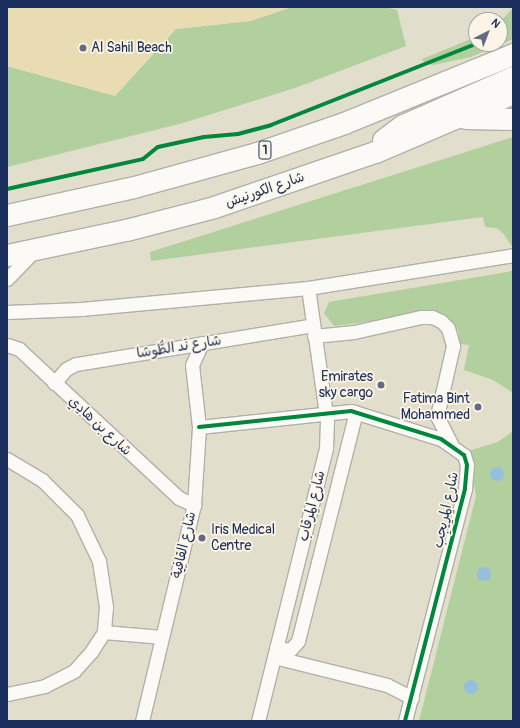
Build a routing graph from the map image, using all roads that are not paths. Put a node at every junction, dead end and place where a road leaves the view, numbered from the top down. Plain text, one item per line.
1 (513, 54) edge
2 (513, 77) edge
3 (513, 92) edge
4 (458, 118) junction
5 (513, 118) edge
6 (375, 152) junction
7 (7, 215) edge
8 (35, 250) junction
9 (7, 255) edge
10 (513, 256) edge
11 (7, 279) edge
12 (308, 288) junction
13 (7, 312) edge
14 (314, 330) junction
15 (202, 344) junction
16 (7, 345) edge
17 (176, 348) junction
18 (192, 366) junction
19 (54, 383) junction
20 (356, 412) junction
21 (325, 413) junction
22 (437, 416) junction
23 (199, 427) junction
24 (414, 429) junction
25 (451, 444) junction
26 (7, 459) edge
27 (194, 505) junction
28 (104, 632) junction
29 (162, 637) junction
30 (275, 653) junction
31 (7, 694) edge
32 (412, 698) junction
33 (142, 721) edge
34 (258, 721) edge
35 (405, 721) edge

1 - 7 highway, 1
2 - 6 highway
3 - 4 highway, شارع الكورنيش
4 - 5 highway
4 - 6 highway, شارع الكورنيش
6 - 8 highway, شارع الكورنيش
8 - 9 highway, شارع الكورنيش
8 - 11 street
10 - 12 street
12 - 13 street
12 - 14 street, شارع المِرقاب
14 - 15 street, شارع نَد الطُّوشا
14 - 21 street, شارع المِرقاب
14 - 22 street, شارع نَد الطُّوشا
15 - 17 street, شارع نَد الطُّوشا
15 - 18 street
16 - 19 street, شارع بن هادِي
17 - 18 street
17 - 19 street, شارع نَد الطُّوشا
18 - 23 street, شارع القافِية
19 - 27 street, شارع بن هادِي
20 - 21 street, شارع المِرِيجِب
20 - 24 street, شارع المِرِيجِب
20 - 30 street
21 - 23 street, شارع المِرِيجِب
21 - 30 street, شارع المِرقاب
22 - 24 street
22 - 25 street
23 - 27 street, شارع القافِية
24 - 25 street, شارع المِرِيجِب
25 - 32 street, شارع المِرِيجِب
26 - 28 street
27 - 29 street, شارع القافِية
28 - 29 street
28 - 31 street
29 - 33 street, شارع القافِية
30 - 32 street
30 - 34 street, شارع المِرقاب
32 - 35 street, شارع المِرِيجِب

